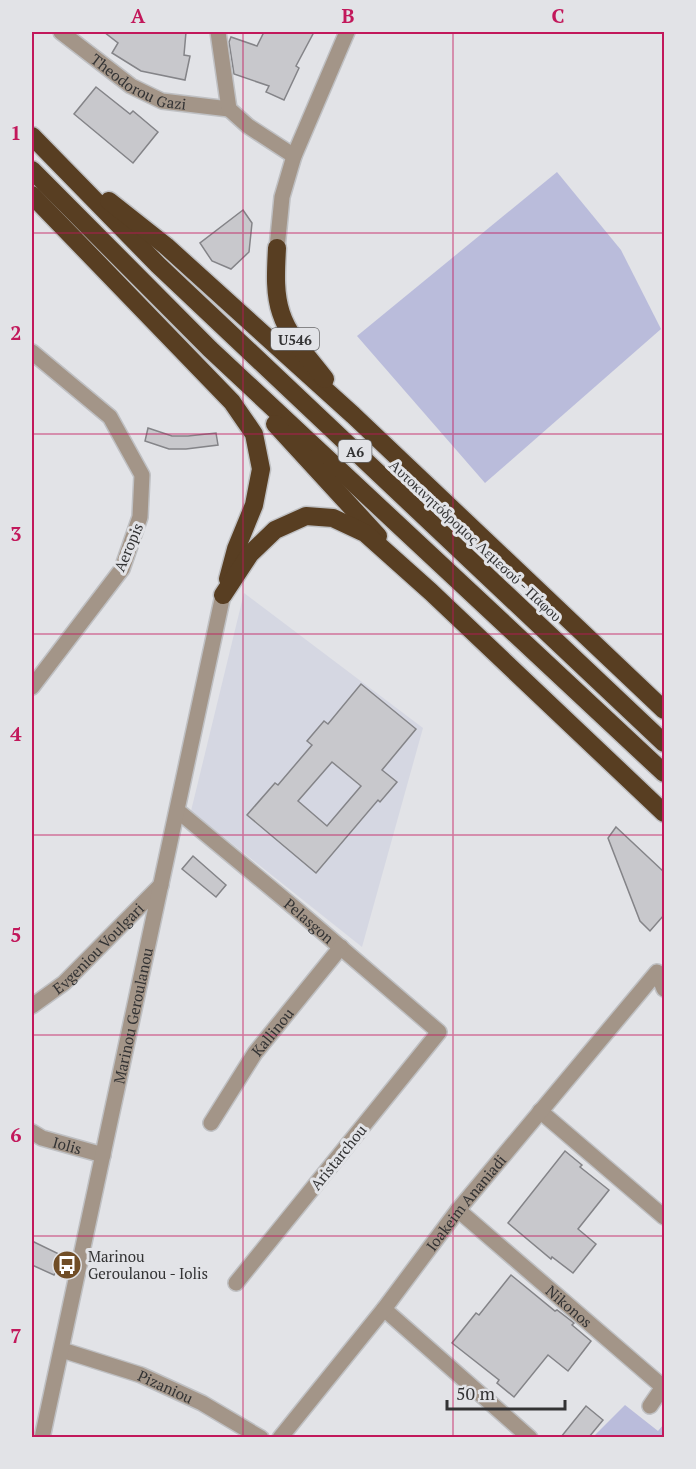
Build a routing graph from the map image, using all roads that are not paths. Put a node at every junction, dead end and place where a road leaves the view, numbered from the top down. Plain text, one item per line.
1 (61, 32) edge
2 (218, 32) edge
3 (346, 32) edge
4 (229, 109) junction
5 (32, 135) edge
6 (51, 156) junction
7 (294, 156) junction
8 (32, 170) edge
9 (32, 195) edge
10 (277, 248) joint
11 (210, 349) junction
12 (32, 352) edge
13 (353, 415) junction
14 (431, 592) junction
15 (224, 595) junction
16 (32, 687) edge
17 (664, 710) edge
18 (664, 743) edge
19 (664, 773) edge
20 (178, 811) junction
21 (664, 813) edge
22 (161, 885) junction
23 (341, 947) junction
24 (664, 989) edge
25 (32, 1006) edge
26 (439, 1032) joint
27 (540, 1111) junction
28 (211, 1123) dead end
29 (32, 1132) edge
30 (103, 1155) junction
31 (458, 1210) junction
32 (664, 1217) edge
33 (236, 1283) dead end
34 (384, 1309) junction
35 (62, 1350) junction
36 (650, 1406) dead end
37 (42, 1437) edge
38 (261, 1437) edge
39 (280, 1437) edge
40 (530, 1437) edge

1 - 4 street, Theodorou Gazi
2 - 4 street
3 - 7 street, U546
4 - 7 street
5 - 6 highway, Αυτοκινητόδρομος Λεμεσού - Πάφου / A6
6 - 13 highway
6 - 18 highway, Αυτοκινητόδρομος Λεμεσού - Πάφου / A6
7 - 10 street, U546
8 - 11 highway, A6
9 - 15 highway
10 - 13 highway, U546
11 - 14 highway
11 - 19 highway, A6
12 - 16 street, Aeropis
13 - 17 highway
14 - 15 highway
14 - 21 highway
15 - 20 street, Marinou Geroulanou
20 - 22 street, Marinou Geroulanou
20 - 23 street, Pelasgon
22 - 25 street, Evgeniou Voulgari
22 - 30 street, Marinou Geroulanou
23 - 26 street, Pelasgon
23 - 28 street, Kallinou
24 - 27 street, Ioakeim Ananiadi
26 - 33 street, Aristarchou
27 - 31 street, Ioakeim Ananiadi
27 - 32 street
29 - 30 street, Iolis
30 - 35 street, Marinou Geroulanou
31 - 34 street, Ioakeim Ananiadi
31 - 36 street, Nikonos
34 - 39 street, Ioakeim Ananiadi
34 - 40 street
35 - 37 street, Marinou Geroulanou
35 - 38 street, Pizaniou

